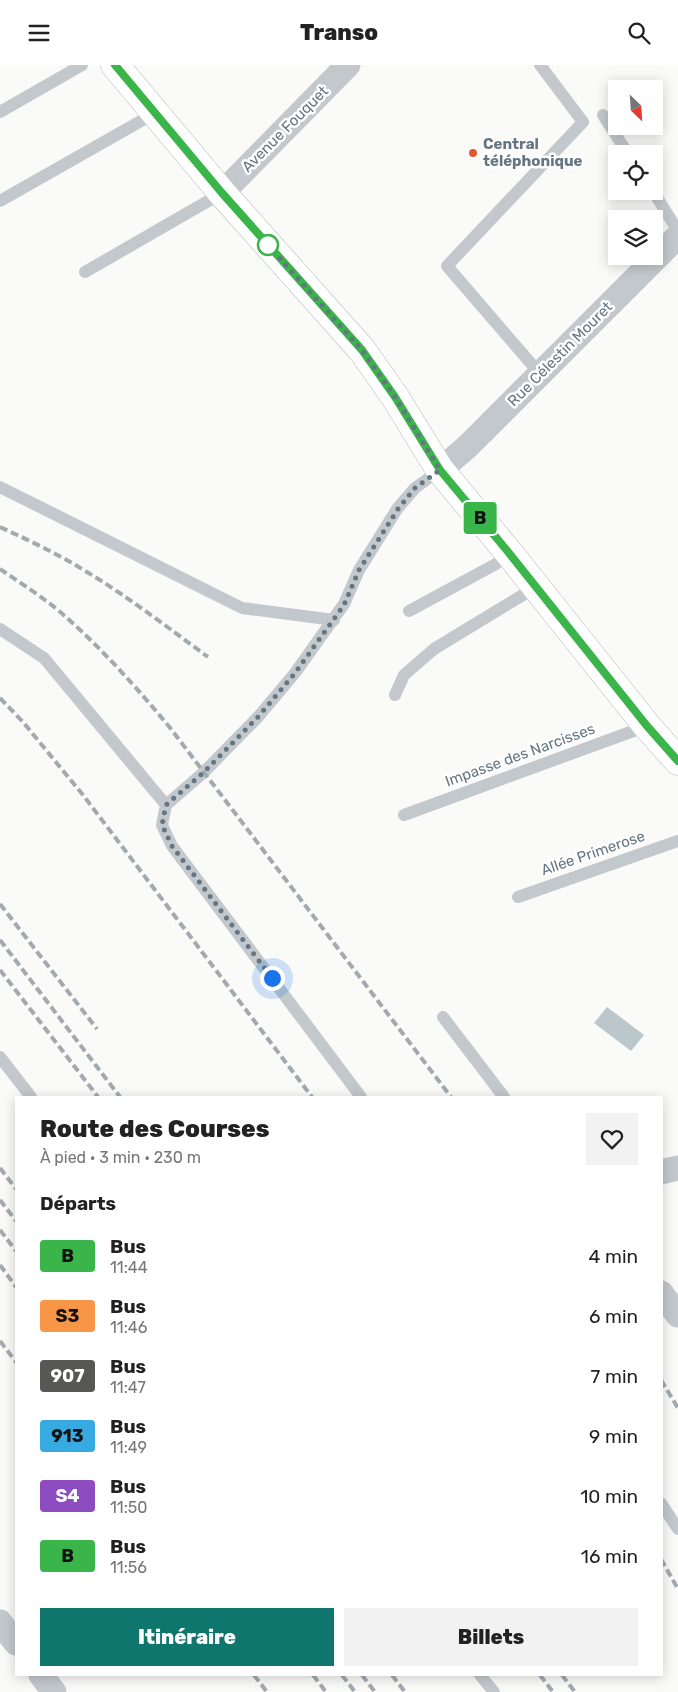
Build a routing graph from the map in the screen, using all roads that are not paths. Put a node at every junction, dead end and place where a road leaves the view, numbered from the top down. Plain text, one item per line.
1 (82, 65) edge
2 (348, 65) edge
3 (540, 65) edge
4 (120, 66) edge
5 (0, 112) edge
6 (155, 113) junction
7 (603, 115) dead end
8 (622, 145) edge
9 (222, 193) junction
10 (658, 200) edge
11 (0, 201) edge
12 (678, 231) edge
13 (678, 235) edge
14 (85, 272) dead end
15 (540, 374) junction
16 (440, 470) junction
17 (0, 487) edge
18 (509, 553) junction
19 (536, 587) junction
20 (409, 611) dead end
21 (334, 620) junction
22 (0, 629) edge
23 (394, 695) dead end
24 (647, 726) junction
25 (674, 748) edge
26 (166, 805) junction
27 (404, 815) dead end
28 (678, 841) edge
29 (518, 897) dead end
30 (443, 1017) dead end
31 (0, 1057) edge
32 (30, 1096) edge
33 (359, 1096) edge
34 (503, 1096) edge
35 (678, 1168) edge
36 (663, 1172) edge
37 (663, 1296) edge
38 (678, 1315) edge
39 (663, 1506) edge
40 (678, 1529) edge
41 (0, 1622) edge
42 (15, 1642) edge
43 (42, 1676) edge
44 (481, 1676) edge
45 (54, 1692) edge
46 (494, 1692) edge

1 - 5 lane
2 - 9 street, Avenue Fouquet
3 - 15 lane
4 - 6 street
6 - 9 street
6 - 11 lane
7 - 8 lane
9 - 14 lane
9 - 16 street
10 - 12 lane
13 - 15 street, Rue Célestin Mouret
15 - 16 street, Rue Célestin Mouret
16 - 18 street
16 - 21 lane
17 - 21 lane
18 - 19 street
18 - 20 lane
19 - 23 lane
19 - 24 street
21 - 26 lane
22 - 26 lane
24 - 25 street
24 - 27 lane, Impasse des Narcisses
26 - 33 lane
28 - 29 lane, Allée Primerose
30 - 34 lane
31 - 32 lane
35 - 36 street
37 - 38 street
39 - 40 lane
41 - 42 street
43 - 45 street
44 - 46 lane

